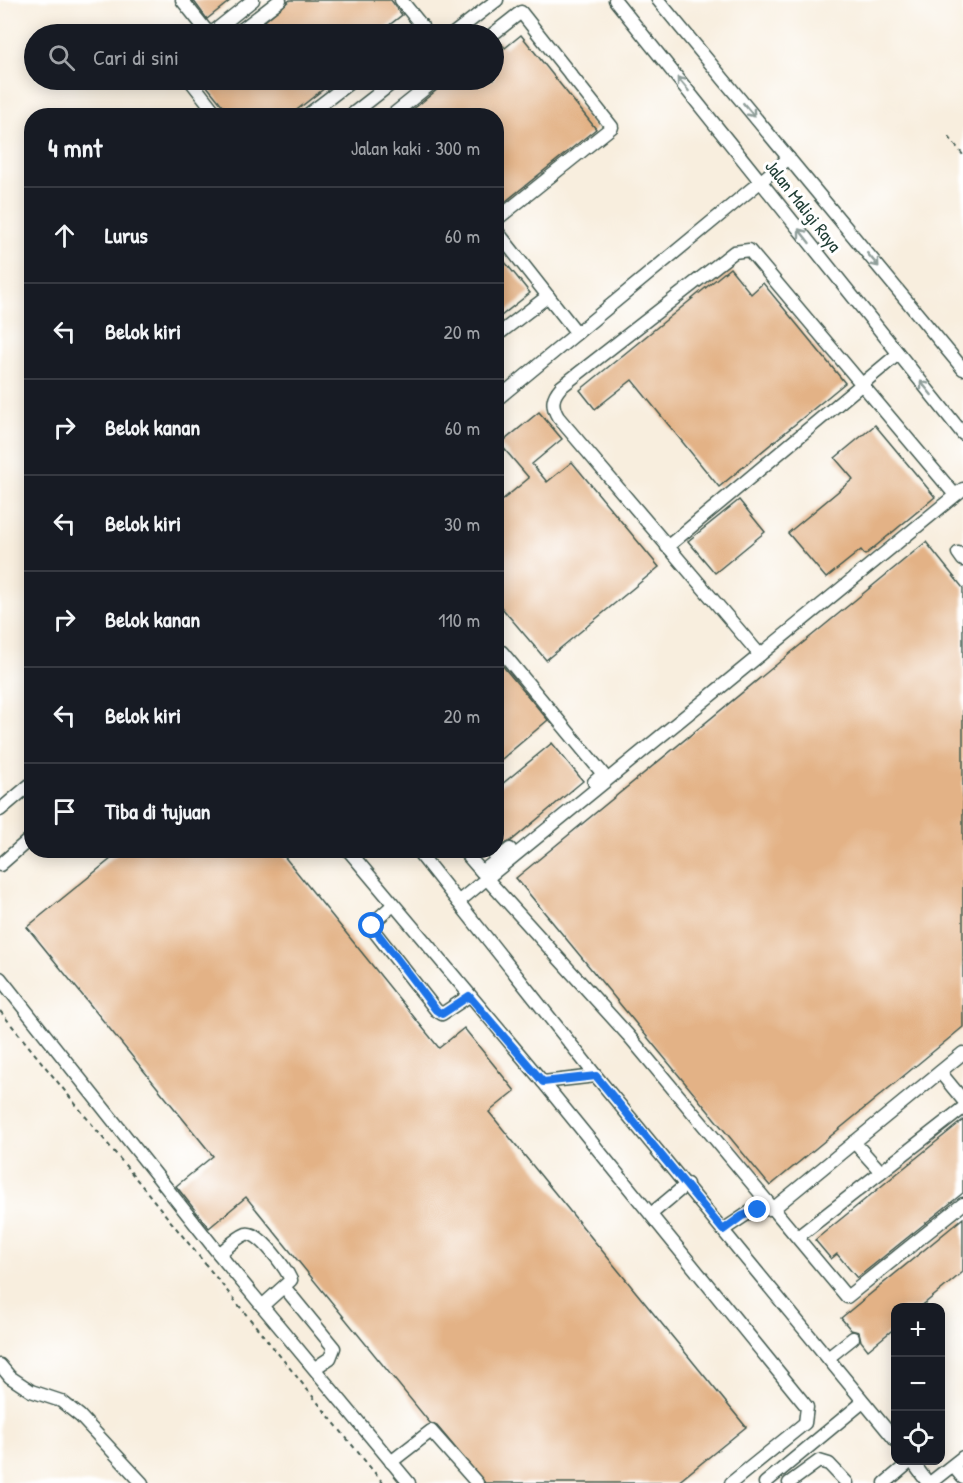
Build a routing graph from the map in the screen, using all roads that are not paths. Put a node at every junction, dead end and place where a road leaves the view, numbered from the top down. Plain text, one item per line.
1 (182, 0) edge
2 (253, 0) edge
3 (280, 0) edge
4 (401, 0) edge
5 (497, 0) edge
6 (615, 0) edge
7 (658, 0) edge
8 (201, 24) edge
9 (223, 24) edge
10 (249, 24) edge
11 (420, 24) edge
12 (466, 24) edge
13 (504, 25) edge
14 (198, 90) edge
15 (340, 90) edge
16 (383, 90) edge
17 (424, 90) edge
18 (212, 108) edge
19 (316, 108) edge
20 (360, 108) edge
21 (401, 108) edge
22 (789, 158) junction
23 (760, 181) junction
24 (504, 214) edge
25 (504, 240) edge
26 (548, 296) junction
27 (504, 330) edge
28 (577, 333) junction
29 (898, 354) junction
30 (963, 369) edge
31 (861, 384) junction
32 (504, 393) edge
33 (963, 434) edge
34 (959, 492) edge
35 (667, 547) junction
36 (504, 653) edge
37 (760, 655) junction
38 (24, 790) edge
39 (0, 810) edge
40 (24, 844) edge
41 (504, 854) edge
42 (355, 858) edge
43 (423, 858) edge
44 (470, 858) edge
45 (499, 858) edge
46 (0, 865) edge
47 (487, 879) junction
48 (458, 902) junction
49 (393, 905) junction
50 (0, 978) edge
51 (469, 996) junction
52 (963, 1053) edge
53 (940, 1072) junction
54 (596, 1076) junction
55 (543, 1082) junction
56 (963, 1100) edge
57 (963, 1108) edge
58 (854, 1142) junction
59 (881, 1172) junction
60 (687, 1184) junction
61 (963, 1204) edge
62 (774, 1208) junction
63 (651, 1214) junction
64 (723, 1230) junction
65 (799, 1236) junction
66 (219, 1254) junction
67 (285, 1288) junction
68 (262, 1306) junction
69 (853, 1338) dead end
70 (828, 1358) junction
71 (0, 1365) edge
72 (315, 1368) junction
73 (863, 1402) junction
74 (891, 1436) edge
75 (963, 1457) edge
76 (391, 1462) junction
77 (906, 1465) edge
78 (914, 1465) edge
79 (953, 1466) junction
80 (963, 1478) edge
81 (142, 1483) edge
82 (409, 1483) edge
83 (477, 1483) edge
84 (731, 1483) edge
85 (765, 1483) edge
86 (789, 1483) edge
87 (847, 1483) edge
88 (885, 1483) edge
89 (929, 1483) edge

1 - 8 street
2 - 9 street
3 - 10 street
4 - 11 street
5 - 12 street
23 -> 6 street, Jalan Maligi Raya
7 -> 22 street, Jalan Maligi Raya
13 - 24 street
14 - 18 street
15 - 19 street
16 - 20 street
17 - 21 street
22 - 23 street
22 -> 30 street, Jalan Maligi Raya
23 - 28 street
29 -> 23 street, Jalan Maligi Raya
25 - 26 street
26 - 27 street
26 - 28 street
28 - 32 street
29 - 31 street
33 -> 29 street, Jalan Maligi Raya
31 - 34 street
31 - 35 street
31 - 35 street
34 - 37 street
35 - 37 street
36 - 41 street
37 - 47 street
38 - 39 street
40 - 46 street
42 - 49 street
43 - 48 street
44 - 45 street
47 - 48 street
47 - 62 street
48 - 54 street
49 - 51 street
49 - 51 street
50 - 66 street
51 - 55 street
52 - 53 street
53 - 56 street
53 - 58 street
54 - 55 street
54 - 60 street
55 - 63 street
57 - 59 street
58 - 59 street
58 - 62 street
59 - 65 street
60 - 63 street
60 - 64 street
61 - 65 street
62 - 64 street
62 - 65 street
63 - 84 street
64 - 70 street
66 - 67 street
66 - 68 street
67 - 68 street
67 - 72 street
68 - 72 street
69 - 70 street
70 - 73 street
71 - 81 street
72 - 76 street
73 - 74 street
73 - 85 street
75 - 79 street
76 - 82 street
76 - 83 street
77 - 88 street
78 - 89 street
79 - 80 street
79 - 89 street
86 - 87 street

